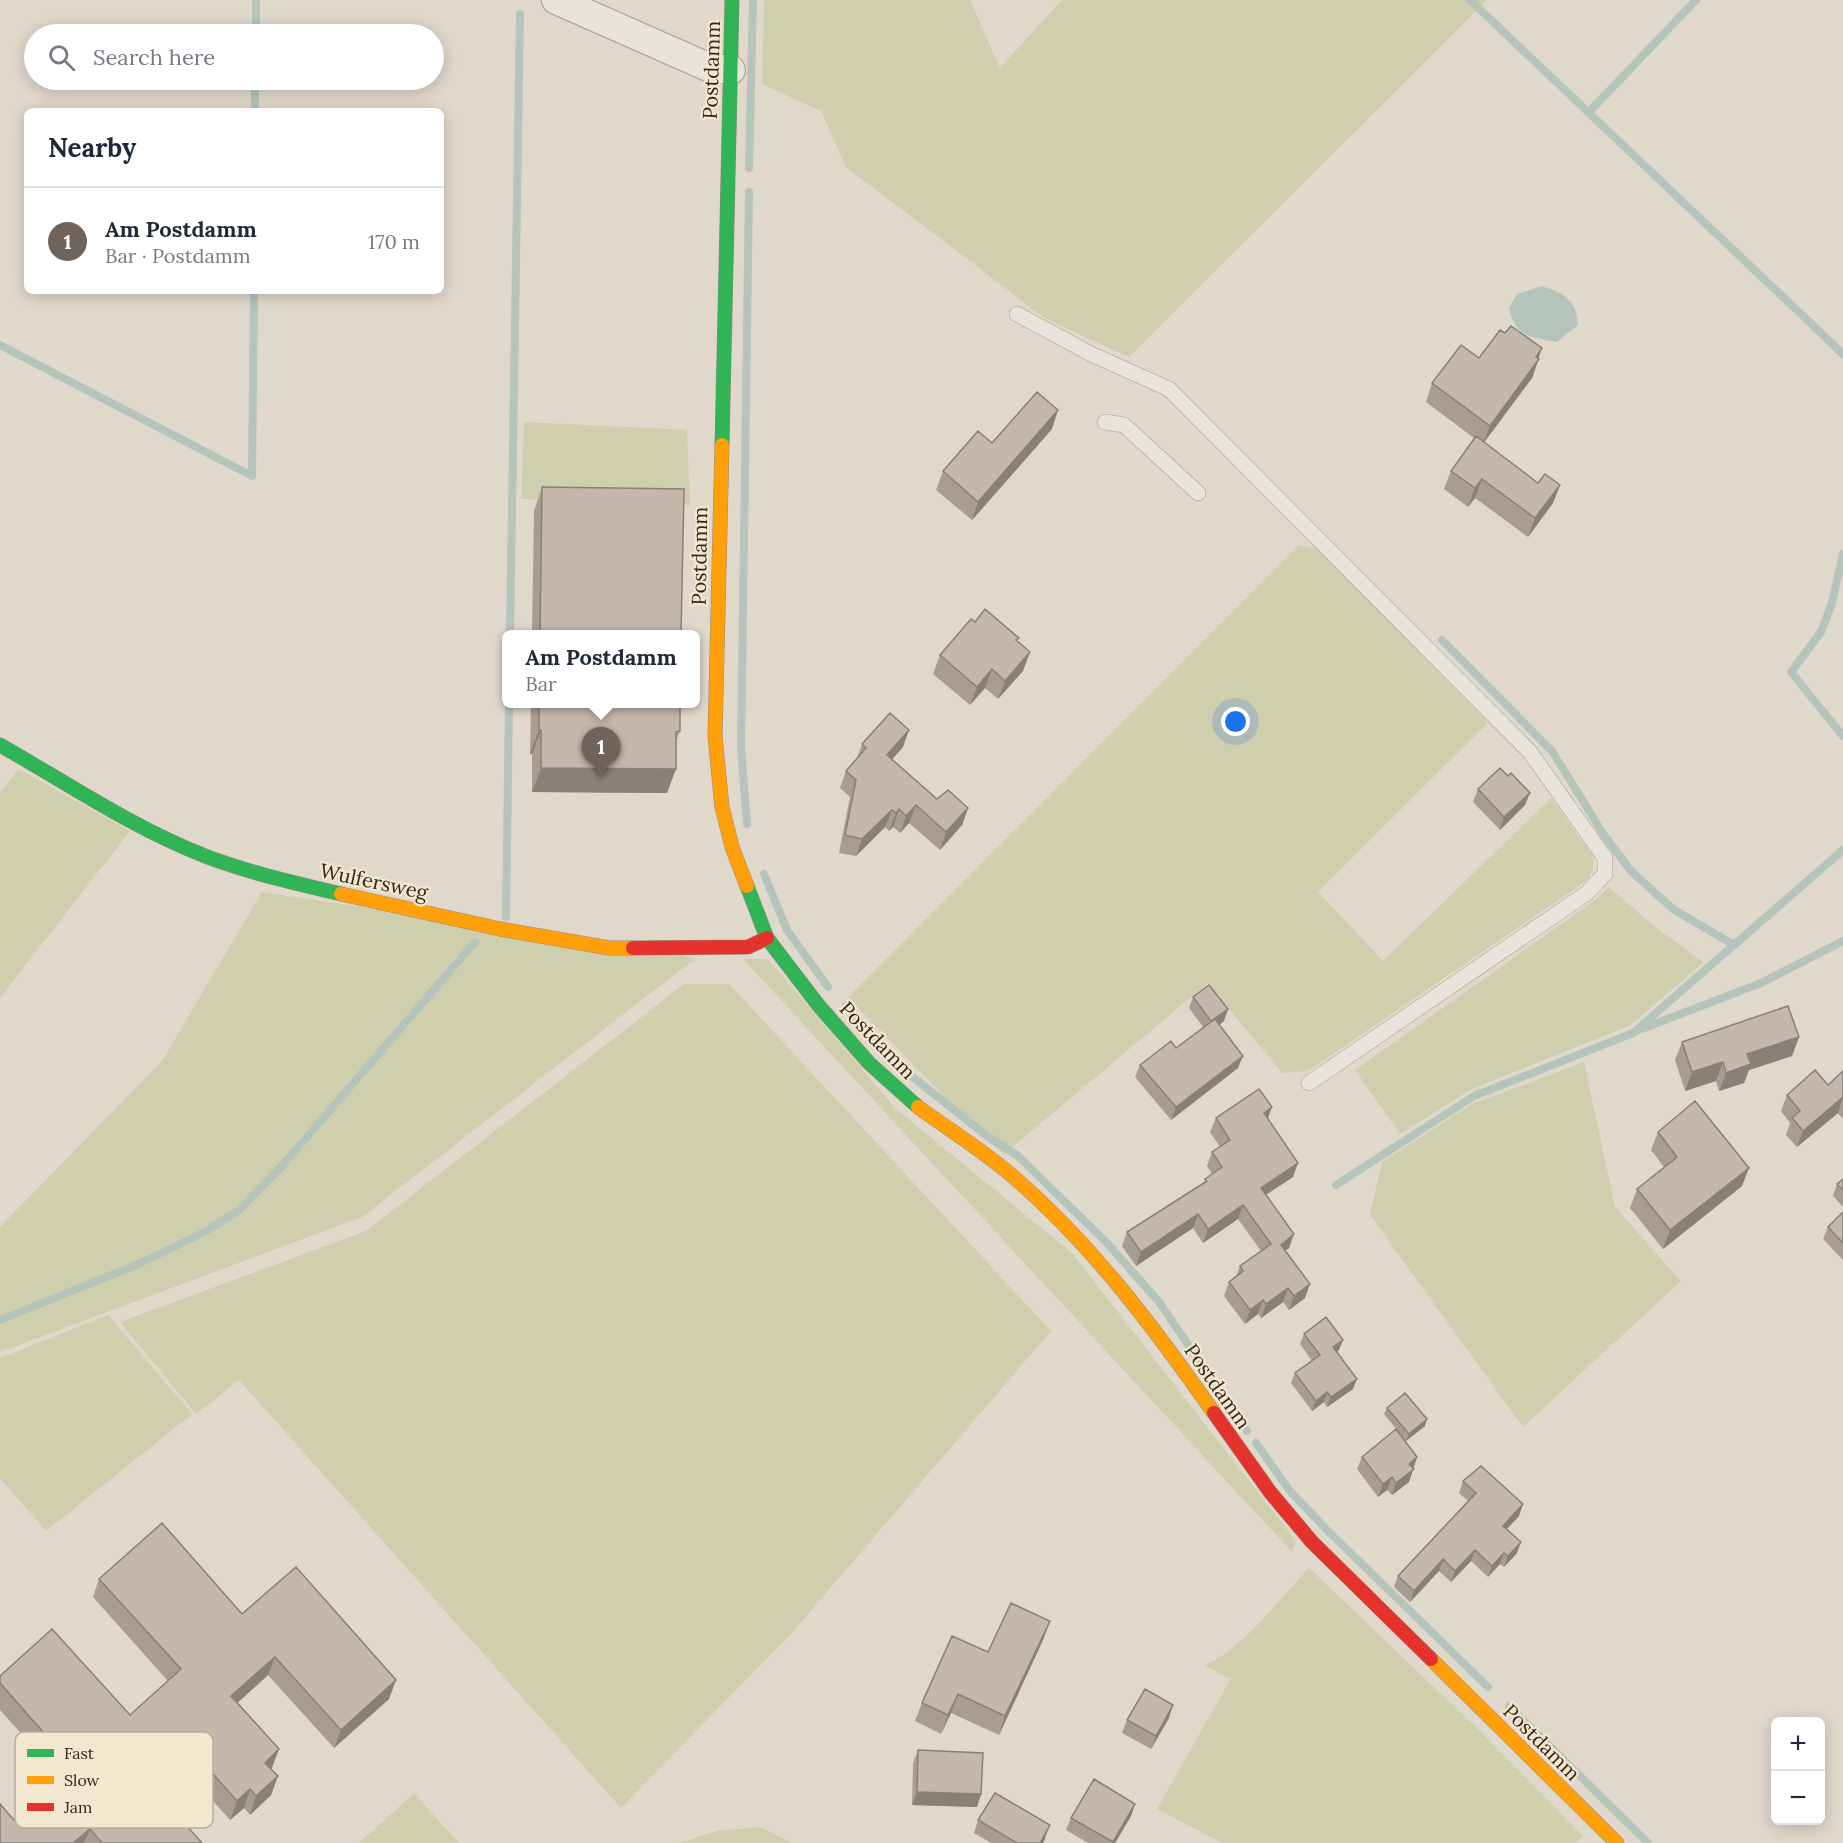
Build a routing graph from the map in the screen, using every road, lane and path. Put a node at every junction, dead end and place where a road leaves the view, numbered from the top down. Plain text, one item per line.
1 (556, 0) edge
2 (732, 0) edge
3 (730, 70) junction
4 (1017, 314) dead end
5 (1105, 422) dead end
6 (1198, 493) dead end
7 (0, 745) edge
8 (767, 938) junction
9 (1309, 1083) dead end
10 (1617, 1843) edge

1 - 3 street
2 - 3 street, Postdamm
3 - 8 street, Postdamm
4 - 9 lane
5 - 6 lane
7 - 8 street, Wulfersweg
8 - 10 street, Postdamm

